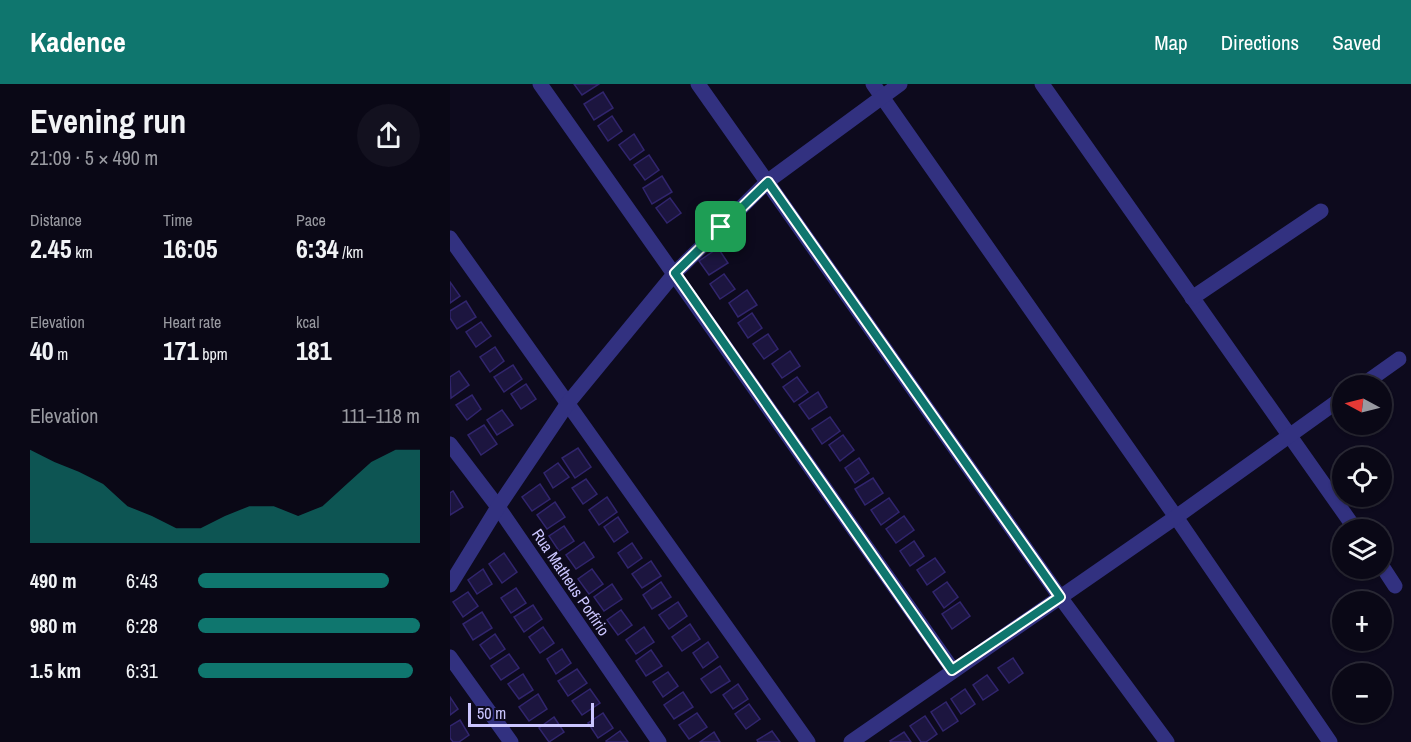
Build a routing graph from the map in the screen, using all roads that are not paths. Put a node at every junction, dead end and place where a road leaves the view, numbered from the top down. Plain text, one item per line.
1 (540, 84) edge
2 (698, 84) edge
3 (873, 84) edge
4 (900, 84) edge
5 (1042, 84) edge
6 (882, 97) junction
7 (768, 182) junction
8 (1321, 211) dead end
9 (450, 238) edge
10 (675, 273) junction
11 (1192, 298) junction
12 (1399, 359) dead end
13 (1376, 375) edge
14 (568, 403) junction
15 (1332, 405) edge
16 (1290, 435) junction
17 (450, 444) edge
18 (498, 507) junction
19 (1176, 517) junction
20 (1348, 519) edge
21 (1390, 579) edge
22 (450, 585) edge
23 (1395, 586) dead end
24 (1060, 597) junction
25 (450, 657) edge
26 (952, 670) junction
27 (511, 742) edge
28 (658, 742) edge
29 (808, 742) edge
30 (851, 742) edge
31 (1167, 742) edge
32 (1330, 742) edge

1 - 10 street
2 - 7 street
3 - 6 street
4 - 6 street
5 - 11 street
6 - 7 street
6 - 19 street
7 - 10 street
7 - 24 street
8 - 11 street
9 - 14 street
10 - 14 street
10 - 26 street
11 - 16 street
12 - 13 street
14 - 18 street
14 - 29 street
15 - 16 street
16 - 19 street
16 - 20 street
17 - 18 street, Rua Matheus Porfirio
18 - 22 street
18 - 28 street, Rua Matheus Porfirio
19 - 24 street
19 - 32 street
21 - 23 street
24 - 26 street
24 - 31 street
25 - 27 street
26 - 30 street

